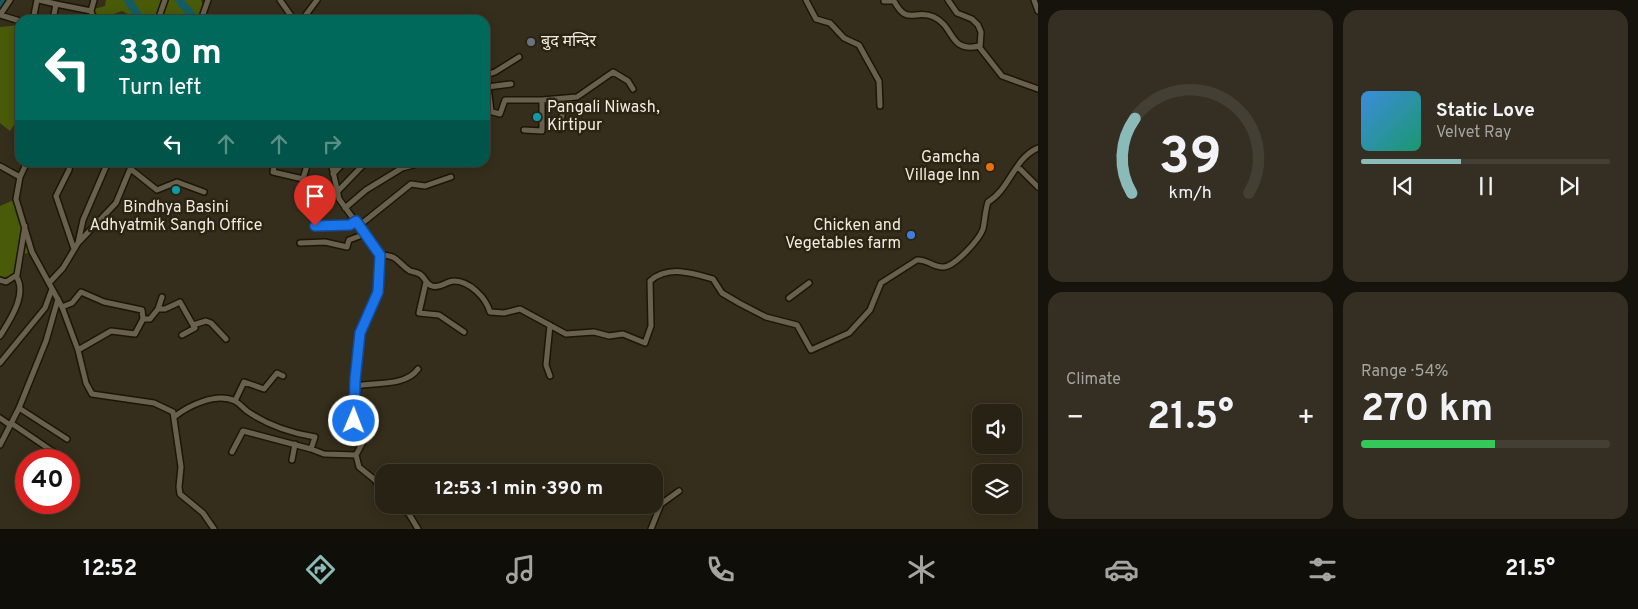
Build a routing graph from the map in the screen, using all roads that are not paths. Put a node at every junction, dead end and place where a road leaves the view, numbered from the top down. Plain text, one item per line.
1 (10, 0) edge
2 (38, 0) edge
3 (94, 0) edge
4 (165, 0) edge
5 (208, 0) edge
6 (280, 0) edge
7 (317, 0) edge
8 (806, 0) edge
9 (948, 0) edge
10 (1034, 0) edge
11 (884, 1) edge
12 (56, 4) junction
13 (91, 11) junction
14 (1038, 11) edge
15 (34, 15) edge
16 (54, 15) edge
17 (92, 15) edge
18 (160, 15) edge
19 (203, 15) edge
20 (290, 15) edge
21 (306, 15) edge
22 (15, 20) edge
23 (979, 46) junction
24 (519, 57) dead end
25 (490, 73) edge
26 (511, 84) dead end
27 (490, 87) edge
28 (633, 89) dead end
29 (1038, 89) edge
30 (542, 100) junction
31 (880, 106) dead end
32 (563, 109) dead end
33 (490, 112) edge
34 (560, 129) dead end
35 (524, 130) dead end
36 (1038, 148) edge
37 (0, 166) edge
38 (25, 167) edge
39 (69, 167) edge
40 (106, 167) edge
41 (132, 167) edge
42 (274, 167) edge
43 (307, 167) edge
44 (332, 167) edge
45 (339, 167) edge
46 (362, 167) edge
47 (406, 167) edge
48 (1018, 168) junction
49 (132, 170) junction
50 (333, 174) junction
51 (20, 177) junction
52 (451, 177) dead end
53 (1038, 187) edge
54 (339, 190) junction
55 (204, 192) dead end
56 (345, 208) junction
57 (358, 223) junction
58 (25, 226) junction
59 (315, 226) dead end
60 (365, 234) junction
61 (78, 243) junction
62 (300, 243) dead end
63 (74, 249) junction
64 (380, 255) junction
65 (16, 276) junction
66 (0, 280) edge
67 (426, 282) junction
68 (809, 283) dead end
69 (50, 286) junction
70 (162, 297) dead end
71 (789, 298) dead end
72 (58, 299) junction
73 (62, 307) junction
74 (158, 309) junction
75 (143, 319) junction
76 (193, 325) junction
77 (550, 325) junction
78 (464, 332) dead end
79 (182, 334) dead end
80 (0, 336) edge
81 (226, 339) dead end
82 (78, 350) junction
83 (0, 363) edge
84 (418, 369) dead end
85 (284, 376) dead end
86 (550, 376) dead end
87 (355, 386) junction
88 (235, 400) junction
89 (20, 408) junction
90 (174, 417) junction
91 (0, 418) edge
92 (0, 423) edge
93 (10, 424) junction
94 (67, 439) dead end
95 (295, 444) junction
96 (0, 445) edge
97 (49, 449) edge
98 (311, 449) junction
99 (232, 452) dead end
100 (356, 455) junction
101 (292, 460) dead end
102 (375, 480) edge
103 (679, 490) dead end
104 (409, 514) edge
105 (214, 529) edge
106 (418, 529) edge
107 (651, 529) edge

1 - 22 street
2 - 12 street
2 - 15 street
3 - 13 street
4 - 18 street
5 - 19 street
6 - 20 street
7 - 21 street
8 - 31 street
9 - 23 street
10 - 14 street
11 - 23 street
12 - 13 street
12 - 16 street
13 - 17 street
23 - 29 street
24 - 25 street
26 - 27 street
28 - 30 street
30 - 33 street
30 - 35 street
32 - 34 street
36 - 48 street
37 - 51 street
38 - 51 street
39 - 63 street
40 - 61 street
41 - 49 street
42 - 43 street
44 - 50 street
45 - 50 street
46 - 54 street
47 - 56 street
48 - 53 street
48 - 77 street
49 - 55 street
49 - 61 street
50 - 54 street
51 - 58 street
52 - 57 street
54 - 56 street
56 - 57 street
57 - 59 street
57 - 60 street
58 - 65 street
58 - 69 street
60 - 62 street
60 - 64 street
61 - 63 street
63 - 69 street
64 - 67 street
64 - 87 street
65 - 66 street
65 - 80 street
67 - 77 street
67 - 78 street
68 - 71 street
69 - 72 street
69 - 83 street
70 - 74 street
72 - 73 street
72 - 89 street
73 - 75 street
73 - 82 street
74 - 75 street
74 - 76 street
75 - 82 street
76 - 79 street
76 - 81 street
77 - 86 street
82 - 90 street
84 - 87 street
85 - 88 street
87 - 100 street
88 - 90 street
88 - 98 street
89 - 93 street
89 - 94 street
90 - 105 street
91 - 93 street
92 - 93 street
93 - 96 street
93 - 97 street
95 - 98 street
95 - 99 street
95 - 101 street
98 - 100 street
100 - 102 street
103 - 107 street
104 - 106 street

